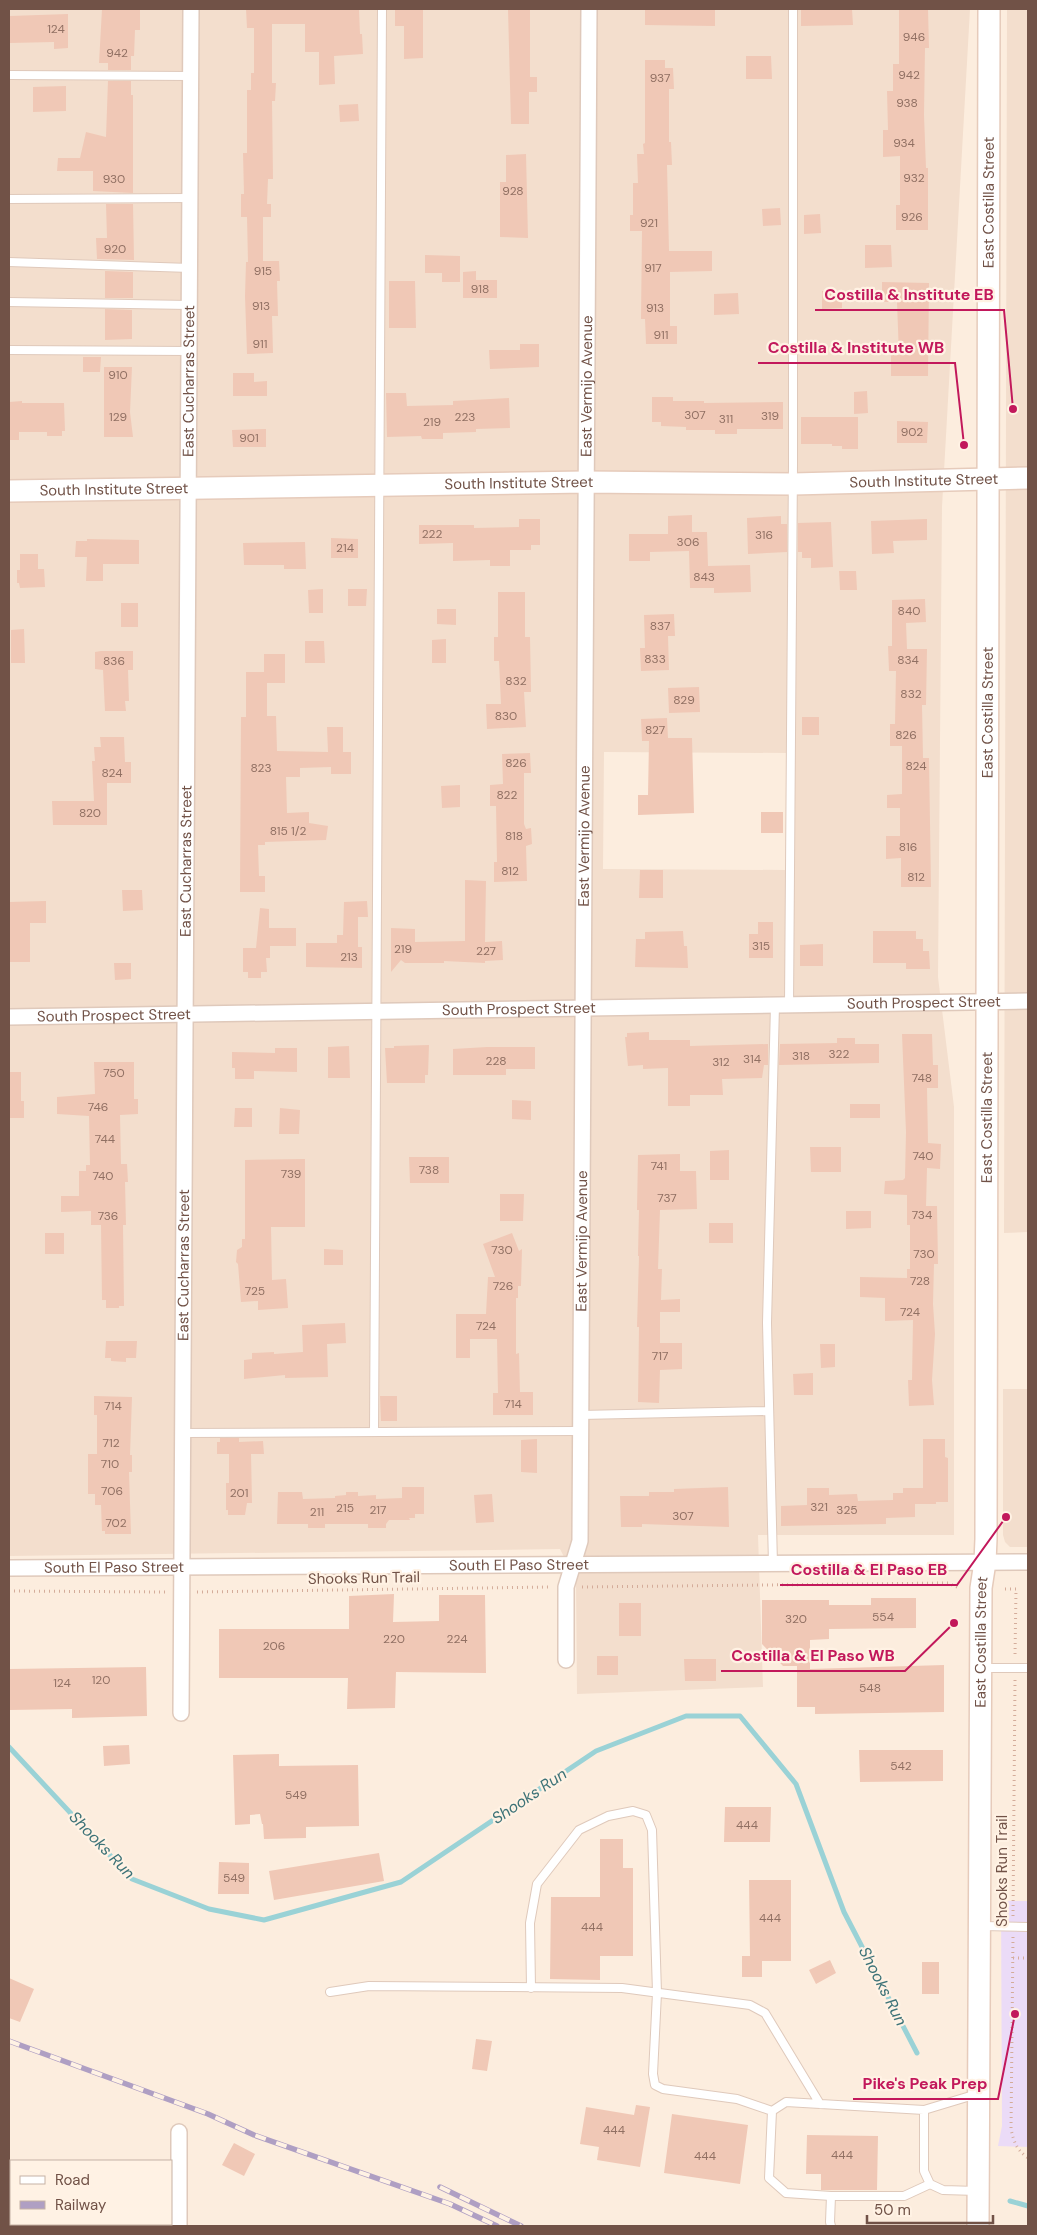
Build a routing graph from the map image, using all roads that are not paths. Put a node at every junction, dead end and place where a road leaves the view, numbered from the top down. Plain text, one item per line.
1 (191, 9) edge
2 (382, 9) edge
3 (589, 9) edge
4 (794, 9) edge
5 (989, 9) edge
6 (9, 75) edge
7 (191, 76) junction
8 (190, 198) junction
9 (9, 199) edge
10 (9, 262) edge
11 (190, 268) junction
12 (9, 302) edge
13 (190, 305) junction
14 (9, 350) edge
15 (189, 351) junction
16 (1028, 478) edge
17 (986, 479) junction
18 (585, 482) junction
19 (793, 484) junction
20 (379, 485) junction
21 (188, 488) junction
22 (9, 490) edge
23 (1028, 1001) edge
24 (986, 1002) junction
25 (782, 1005) junction
26 (584, 1006) junction
27 (376, 1010) junction
28 (186, 1014) junction
29 (9, 1017) edge
30 (769, 1411) junction
31 (581, 1415) junction
32 (581, 1431) junction
33 (374, 1432) junction
34 (183, 1433) junction
35 (985, 1562) junction
36 (1028, 1562) edge
37 (773, 1564) junction
38 (571, 1565) junction
39 (182, 1567) junction
40 (9, 1568) edge
41 (566, 1660) dead end
42 (980, 1668) junction
43 (1028, 1668) edge
44 (182, 1714) dead end
45 (980, 1926) junction
46 (1028, 1927) edge
47 (531, 1988) junction
48 (330, 1992) dead end
49 (657, 1993) junction
50 (979, 2093) junction
51 (820, 2104) junction
52 (924, 2110) junction
53 (772, 2111) junction
54 (179, 2132) dead end
55 (930, 2184) junction
56 (978, 2191) junction
57 (831, 2196) junction
58 (179, 2226) edge
59 (832, 2226) edge
60 (978, 2226) edge

1 - 7 street, East Cucharras Street
2 - 20 lane
3 - 18 street, East Vermijo Avenue
4 - 19 lane
5 - 17 street, East Costilla Street
6 - 7 lane
7 - 8 street, East Cucharras Street
8 - 9 lane
8 - 11 street, East Cucharras Street
10 - 11 lane
11 - 13 street, East Cucharras Street
12 - 13 lane
13 - 15 street, East Cucharras Street
14 - 15 lane
15 - 21 street, East Cucharras Street
16 - 17 street, South Institute Street
17 - 19 street, South Institute Street
17 - 24 street, East Costilla Street
18 - 19 street, South Institute Street
18 - 20 street, South Institute Street
18 - 26 street, East Vermijo Avenue
19 - 25 lane
20 - 21 street, South Institute Street
20 - 27 lane
21 - 22 street, South Institute Street
21 - 28 street, East Cucharras Street
23 - 24 street, South Prospect Street
24 - 25 street, South Prospect Street
24 - 35 street, East Costilla Street
25 - 26 street, South Prospect Street
25 - 30 lane
26 - 27 street, South Prospect Street
26 - 31 street, East Vermijo Avenue
27 - 28 street, South Prospect Street
27 - 33 lane
28 - 29 street, South Prospect Street
28 - 34 street, East Cucharras Street
30 - 31 lane
30 - 37 lane
31 - 32 street, East Vermijo Avenue
32 - 33 lane
32 - 38 street, East Vermijo Avenue
33 - 34 lane
34 - 39 street, East Cucharras Street
35 - 36 street, South El Paso Street
35 - 37 street, South El Paso Street
35 - 42 street, East Costilla Street
37 - 38 street, South El Paso Street
38 - 39 street, South El Paso Street
38 - 41 street, East Vermijo Avenue
39 - 40 street, South El Paso Street
39 - 44 street, East Cucharras Street
42 - 43 lane
42 - 45 street, East Costilla Street
45 - 46 lane
45 - 50 street, East Costilla Street
47 - 48 lane
47 - 49 lane
47 - 49 lane
49 - 51 lane
49 - 53 lane
50 - 52 lane
50 - 56 street, East Costilla Street
51 - 52 lane
51 - 53 lane
52 - 55 lane
53 - 57 lane
54 - 58 street
55 - 56 lane
55 - 57 lane
56 - 60 street, East Costilla Street
57 - 59 lane

